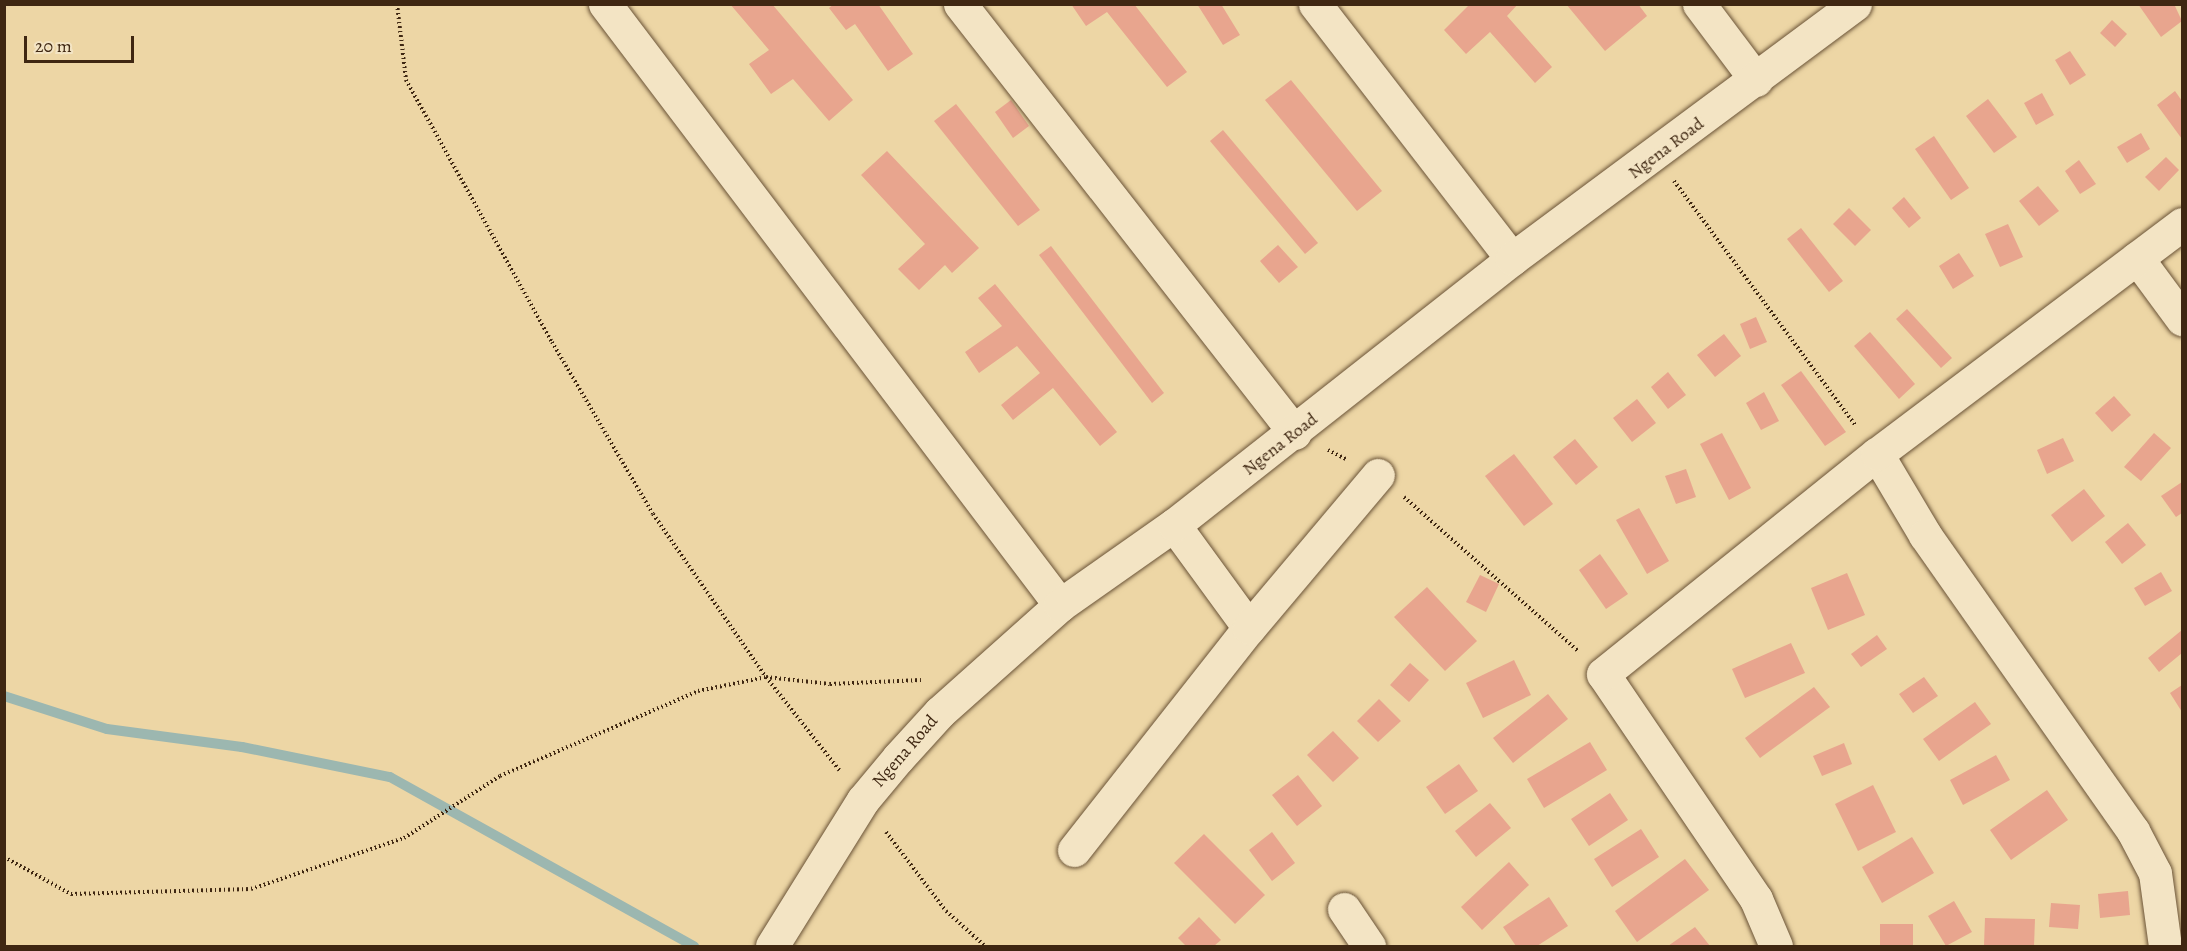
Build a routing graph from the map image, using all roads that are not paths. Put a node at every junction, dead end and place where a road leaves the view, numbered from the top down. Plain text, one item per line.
1 (605, 4) edge
2 (960, 4) edge
3 (1315, 4) edge
4 (1699, 4) edge
5 (1855, 4) edge
6 (1756, 80) junction
7 (2182, 224) edge
8 (2137, 258) junction
9 (1512, 259) junction
10 (2182, 320) edge
11 (1295, 432) junction
12 (1877, 454) junction
13 (1378, 475) road end
14 (1174, 525) junction
15 (1060, 605) junction
16 (1249, 627) junction
17 (1074, 850) dead end
18 (1344, 909) dead end
19 (772, 946) edge
20 (1369, 946) edge
21 (1776, 946) edge
22 (2165, 946) edge

1 - 15 street
2 - 11 street
3 - 9 street
4 - 6 street
5 - 6 street, Ngena Road
6 - 9 street, Ngena Road
7 - 8 street
8 - 10 street
8 - 12 street
9 - 11 street, Ngena Road
11 - 14 street, Ngena Road
12 - 21 street
12 - 22 street
13 - 16 street
14 - 15 street, Ngena Road
14 - 16 street
15 - 19 street, Ngena Road
16 - 17 street
18 - 20 street

